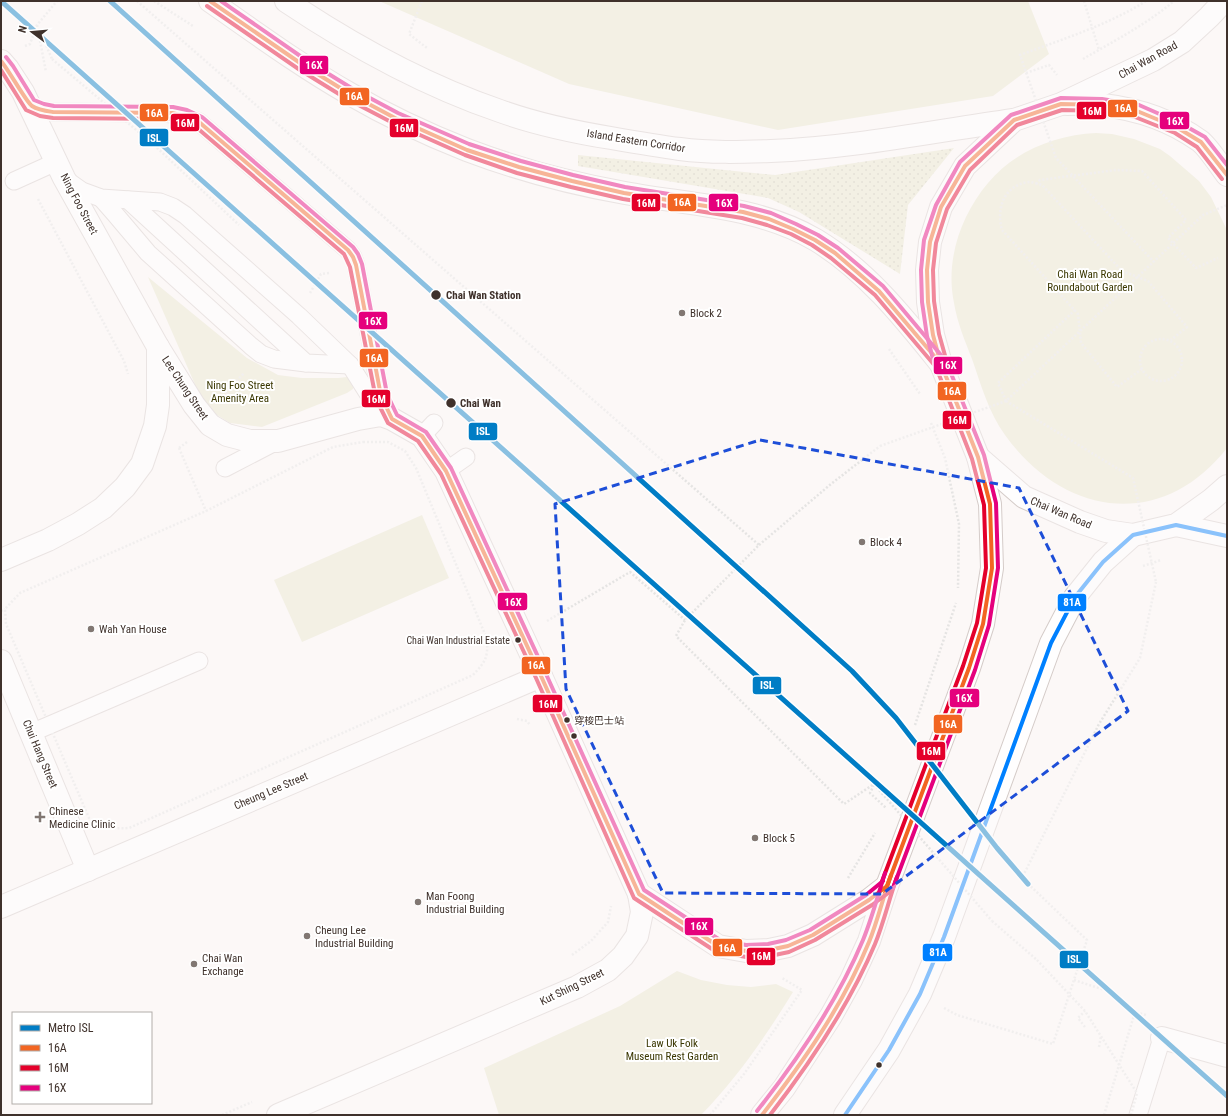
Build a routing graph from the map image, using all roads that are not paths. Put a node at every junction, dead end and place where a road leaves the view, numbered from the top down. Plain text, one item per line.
1 (210, 1) edge
2 (286, 1) edge
3 (1224, 1) edge
4 (1, 61) edge
5 (1061, 104) junction
6 (30, 105) junction
7 (1014, 120) junction
8 (60, 170) junction
9 (1227, 175) edge
10 (14, 181) dead end
11 (101, 198) junction
12 (128, 200) junction
13 (158, 347) junction
14 (306, 363) junction
15 (941, 364) junction
16 (350, 365) junction
17 (387, 417) junction
18 (278, 441) junction
19 (466, 457) dead end
20 (978, 458) junction
21 (225, 468) dead end
22 (446, 471) junction
23 (1227, 486) edge
24 (1176, 525) junction
25 (1133, 535) junction
26 (1227, 536) edge
27 (1, 560) edge
28 (1, 661) edge
29 (199, 661) dead end
30 (541, 676) junction
31 (40, 729) junction
32 (88, 870) junction
33 (887, 886) junction
34 (639, 894) junction
35 (1, 907) edge
36 (1162, 1038) joint
37 (1227, 1056) edge
38 (278, 1115) edge
39 (762, 1115) edge
40 (845, 1115) edge
41 (1138, 1115) edge

1 - 15 main road
2 - 7 main road, Island Eastern Corridor
3 - 5 main road, Chai Wan Road
4 - 6 main road, Ning Foo Street
5 - 7 main road, Chai Wan Road
5 - 9 main road, Chai Wan Road
6 - 8 main road, Ning Foo Street
6 - 17 lane
7 - 15 main road, Chai Wan Road
8 - 10 lane
8 - 11 lane
8 - 13 main road, Ning Foo Street
11 - 12 lane
11 - 14 lane
12 - 14 lane
12 - 16 lane
13 - 18 main road, Lee Chung Street
13 - 27 main road, Lee Chung Street
14 - 16 lane
15 - 20 main road, Chai Wan Road
16 - 17 lane
17 - 18 main road, Lee Chung Street
17 - 22 main road, Kut Shing Street
18 - 21 lane
19 - 22 lane
20 - 25 main road, Chai Wan Road
20 - 33 main road, Chai Wan Road
22 - 30 main road, Kut Shing Street
23 - 24 main road, Chai Wan Road
24 - 25 main road, Chai Wan Road
24 - 26 main road
25 - 40 main road, Chai Wan Road
28 - 31 main road, Chui Hang Street
29 - 31 lane
30 - 32 main road, Cheung Lee Street
30 - 34 main road, Kut Shing Street
31 - 32 main road, Chui Hang Street
32 - 35 main road, Cheung Lee Street
33 - 34 main road
33 - 39 main road, Chai Wan Road
34 - 38 main road, Kut Shing Street
36 - 37 main road
36 - 41 lane

